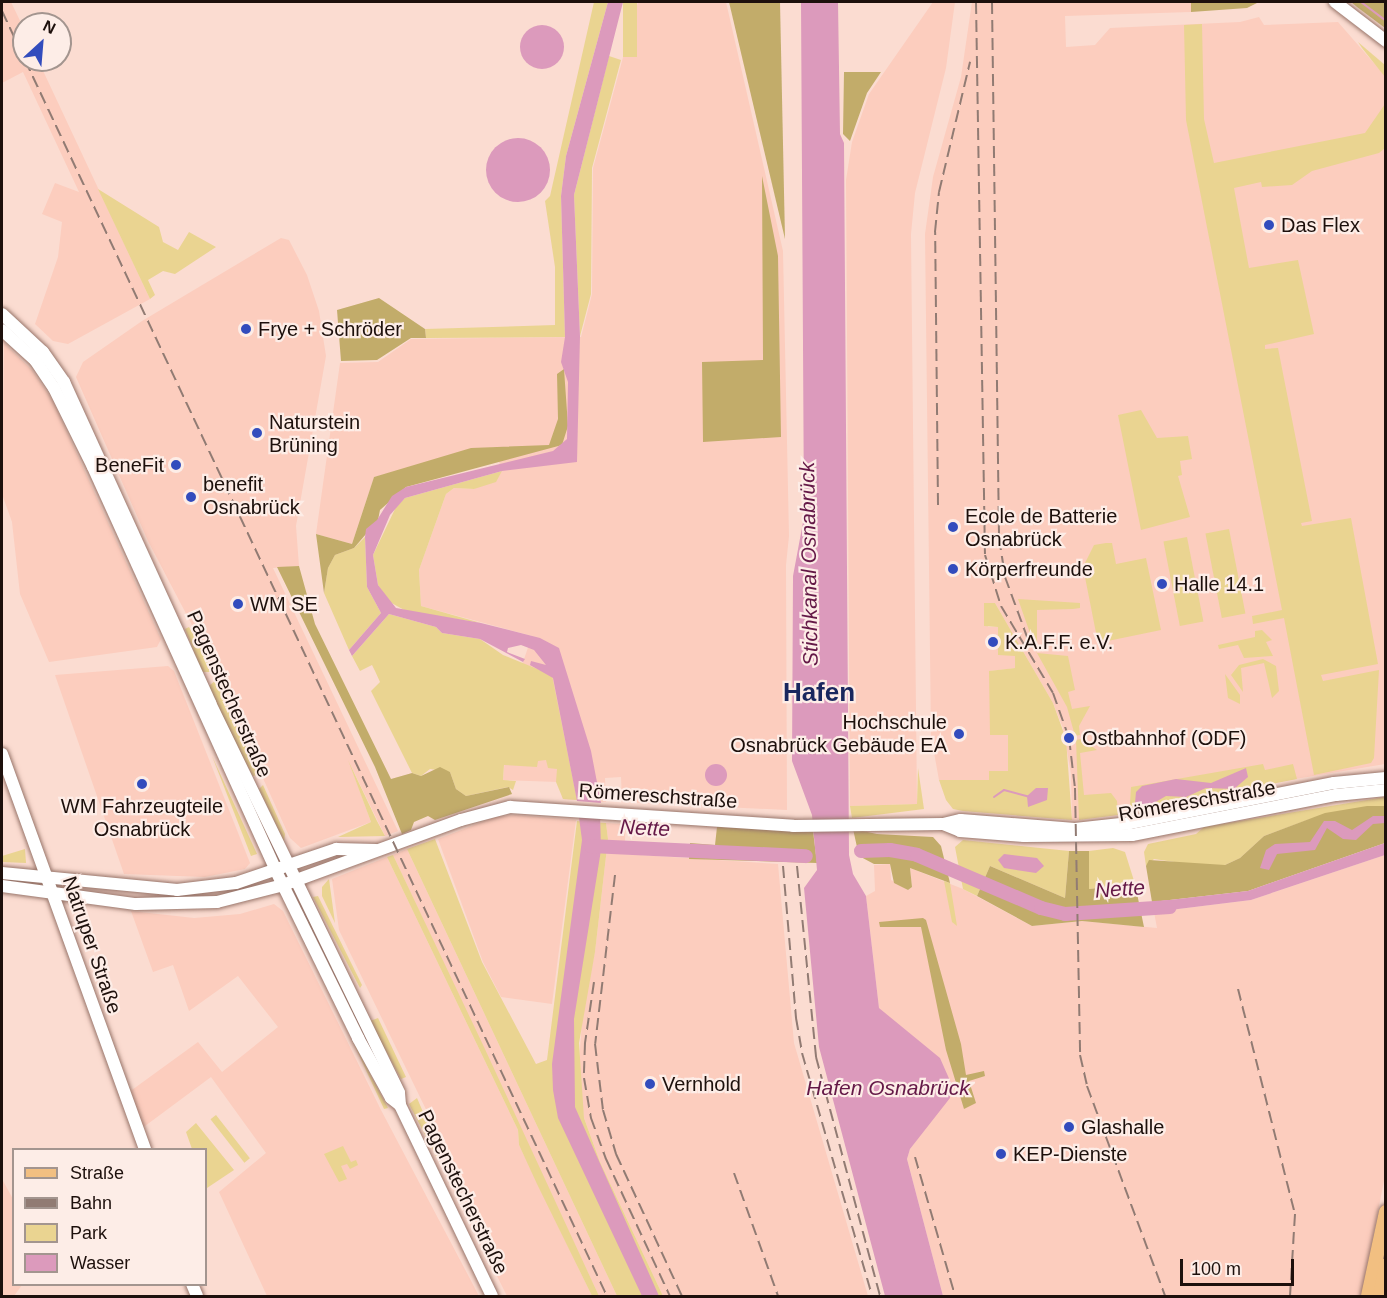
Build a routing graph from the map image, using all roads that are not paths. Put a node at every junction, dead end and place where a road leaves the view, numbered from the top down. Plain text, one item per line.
1 (1335, 2) edge
2 (1386, 41) edge
3 (2, 314) edge
4 (2, 330) edge
5 (184, 656) junction
6 (2, 754) edge
7 (1386, 778) edge
8 (1386, 790) edge
9 (943, 824) junction
10 (378, 850) junction
11 (289, 867) junction
12 (276, 871) junction
13 (2, 873) edge
14 (48, 878) junction
15 (289, 883) junction
16 (2, 886) edge
17 (53, 894) junction
18 (145, 1148) edge
19 (1386, 1212) edge
20 (1386, 1266) edge
21 (492, 1296) edge
22 (1368, 1296) edge
23 (1380, 1296) edge

1 - 2 main road
3 - 5 main road, Pagenstecherstraße
4 - 5 main road, Pagenstecherstraße
5 - 11 main road, Pagenstecherstraße
5 - 12 main road, Pagenstecherstraße
6 - 14 main road, Natruper Straße
7 - 9 main road, Römereschstraße
8 - 9 main road, Römereschstraße
9 - 10 main road, Römereschstraße
10 - 11 main road, Römereschstraße
10 - 15 main road, Römereschstraße
11 - 12 main road, Römereschstraße
11 - 15 main road, Pagenstecherstraße
12 - 14 main road, Römereschstraße
12 - 15 main road, Pagenstecherstraße
13 - 14 main road, Römereschstraße
14 - 17 main road, Natruper Straße
15 - 17 main road, Römereschstraße
15 - 21 main road, Pagenstecherstraße
16 - 17 main road, Römereschstraße
17 - 18 main road, Natruper Straße
19 - 22 main road
20 - 23 main road

